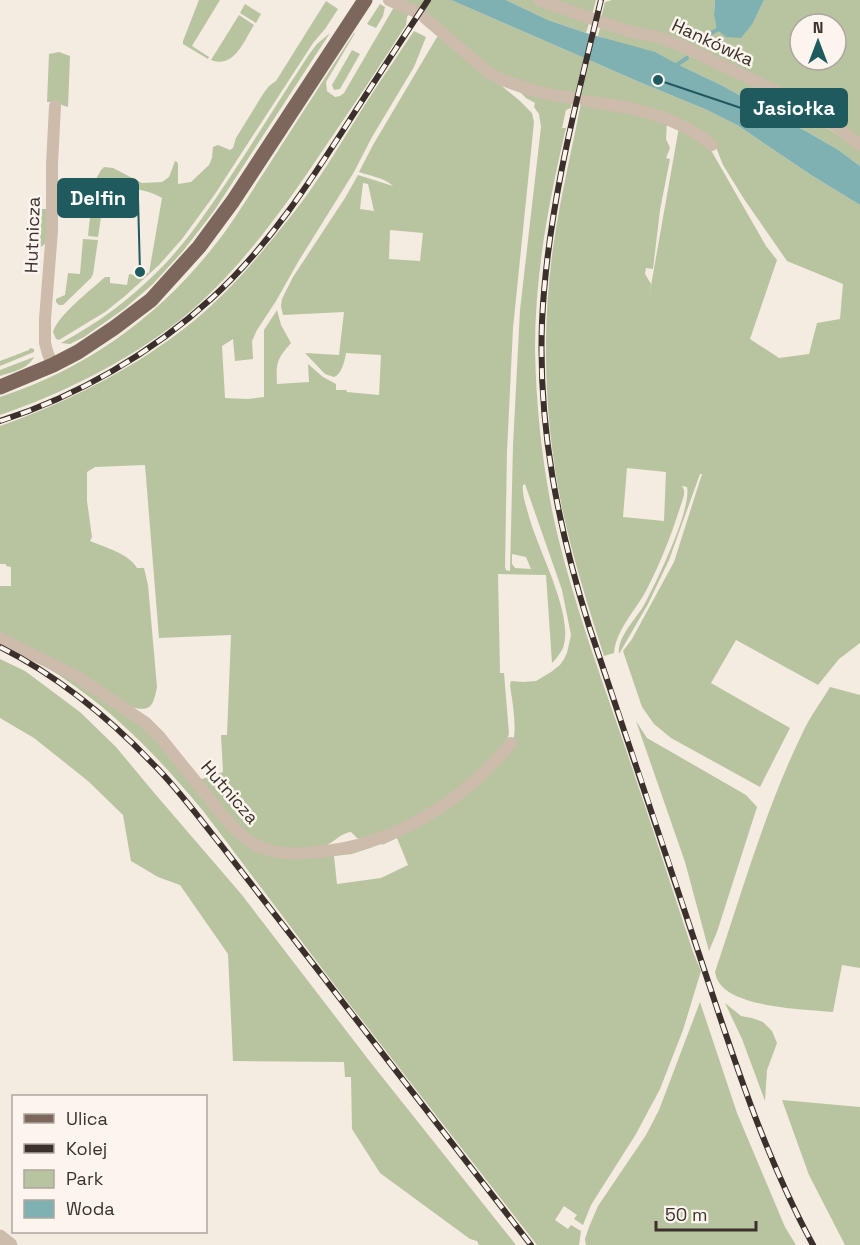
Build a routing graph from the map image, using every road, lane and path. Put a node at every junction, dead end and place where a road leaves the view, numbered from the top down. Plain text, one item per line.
1 (389, 0) edge
2 (539, 0) edge
3 (363, 3) edge
4 (571, 98) dead end
5 (585, 100) dead end
6 (55, 106) dead end
7 (712, 145) dead end
8 (860, 145) edge
9 (53, 365) junction
10 (0, 387) edge
11 (0, 638) edge
12 (511, 743) dead end
13 (0, 1237) edge
14 (10, 1245) edge

1 - 4 street
2 - 8 street, Hankówka
3 - 9 main road
5 - 7 street
6 - 9 street, Hutnicza
9 - 10 main road
11 - 12 street, Hutnicza
13 - 14 street

